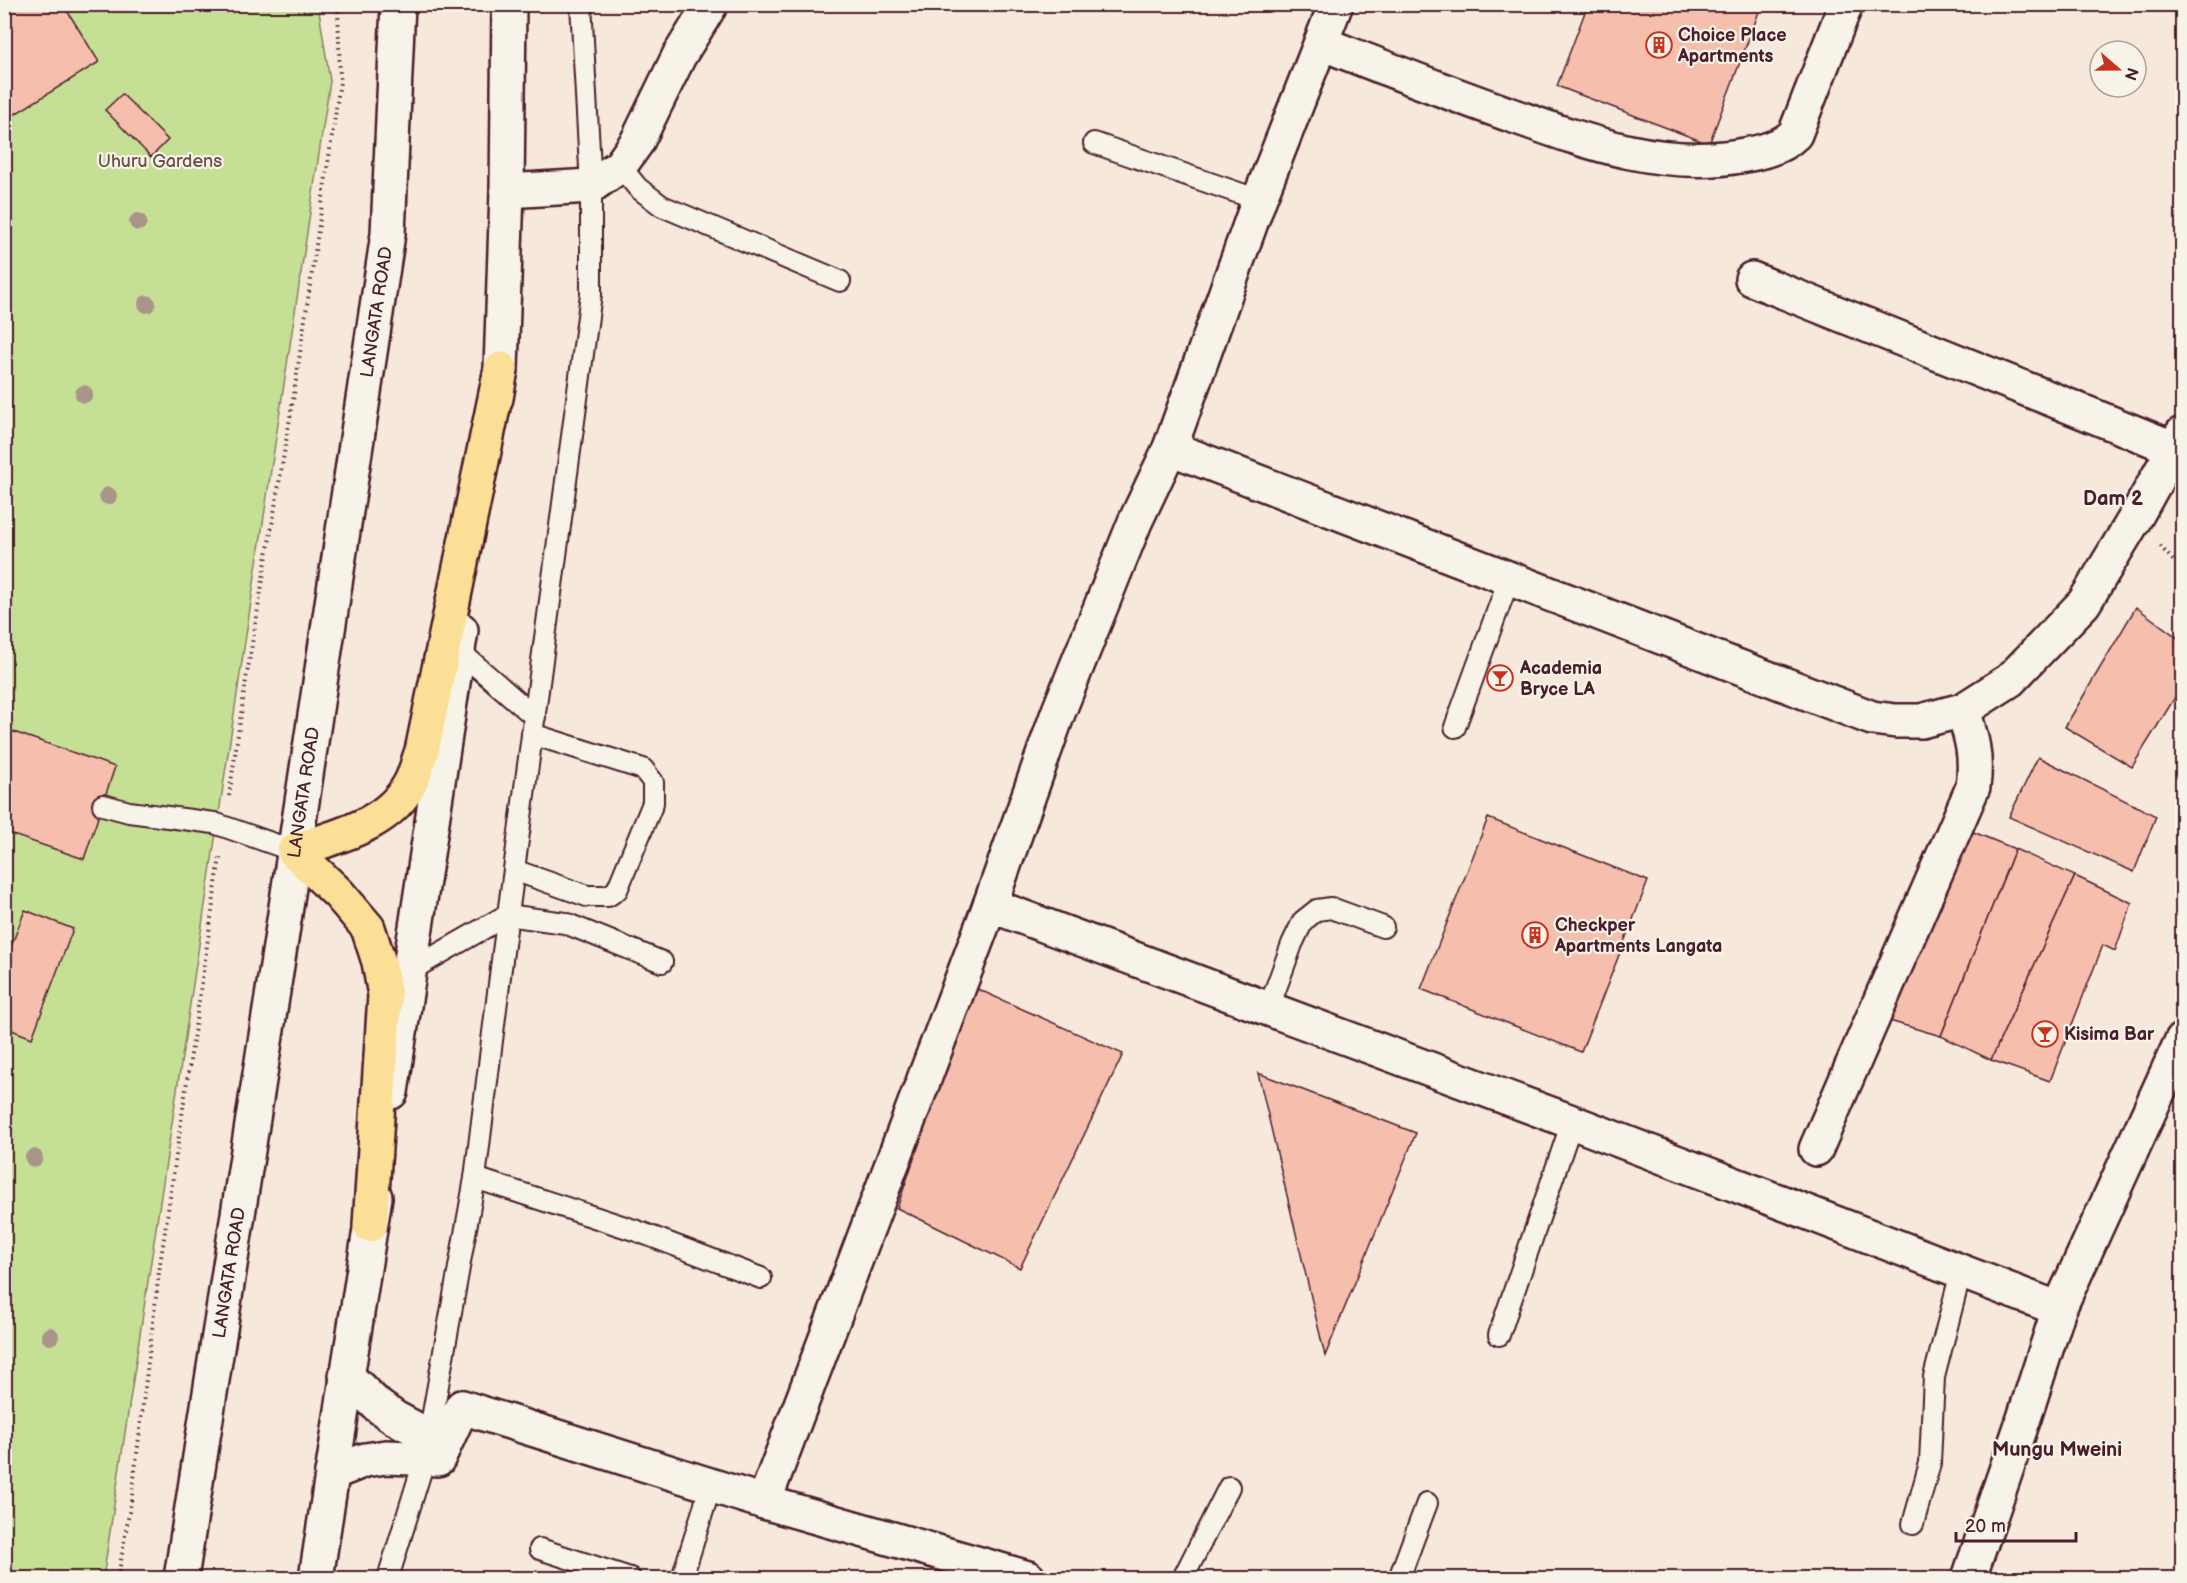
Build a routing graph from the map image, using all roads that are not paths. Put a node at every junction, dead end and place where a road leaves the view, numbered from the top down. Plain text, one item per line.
1 (398, 4) edge
2 (509, 4) edge
3 (581, 4) edge
4 (711, 4) edge
5 (1335, 4) edge
6 (1846, 4) edge
7 (1321, 43) junction
8 (1094, 143) dead end
9 (620, 166) junction
10 (591, 186) junction
11 (507, 191) junction
12 (1259, 200) junction
13 (1752, 279) dead end
14 (840, 281) dead end
15 (501, 369) junction
16 (2178, 441) edge
17 (1170, 448) junction
18 (1509, 579) junction
19 (458, 650) junction
20 (1963, 710) junction
21 (534, 725) junction
22 (1455, 727) dead end
23 (103, 806) dead end
24 (294, 851) junction
25 (514, 870) junction
26 (990, 905) junction
27 (507, 915) junction
28 (1383, 927) dead end
29 (662, 962) dead end
30 (411, 970) junction
31 (1268, 1010) junction
32 (2182, 1040) edge
33 (1572, 1122) junction
34 (1816, 1149) dead end
35 (475, 1178) junction
36 (370, 1225) junction
37 (1961, 1272) junction
38 (761, 1278) dead end
39 (2059, 1309) junction
40 (1499, 1335) dead end
41 (346, 1375) junction
42 (427, 1447) junction
43 (332, 1473) junction
44 (711, 1485) junction
45 (1229, 1487) dead end
46 (764, 1502) junction
47 (1427, 1503) dead end
48 (1913, 1524) dead end
49 (540, 1549) dead end
50 (181, 1578) edge
51 (316, 1578) edge
52 (388, 1578) edge
53 (630, 1578) edge
54 (682, 1578) edge
55 (1028, 1578) edge
56 (1184, 1578) edge
57 (1399, 1578) edge
58 (1969, 1578) edge

1 - 24 street, LANGATA ROAD
2 - 11 street
3 - 10 lane
4 - 9 street
5 - 7 street
6 - 7 street
7 - 12 street
8 - 12 lane
9 - 10 street
9 - 14 lane
10 - 11 street
10 - 21 lane
11 - 15 street
12 - 17 street
13 - 16 street
15 - 19 street
15 - 24 main road
16 - 20 street
17 - 18 street
17 - 26 street
18 - 20 street
18 - 22 lane
19 - 21 lane
19 - 30 street
20 - 34 street
21 - 25 lane
21 - 25 lane
23 - 24 lane
24 - 36 main road
24 - 50 street, LANGATA ROAD
25 - 27 lane
26 - 31 street
26 - 46 street
27 - 29 lane
27 - 30 lane
27 - 35 lane
28 - 31 lane
30 - 36 street
31 - 33 street
32 - 39 street
33 - 37 street
33 - 40 lane
35 - 38 lane
35 - 42 lane
36 - 41 street
37 - 39 street
37 - 48 lane
39 - 58 street
41 - 42 street
41 - 43 street
42 - 43 street
42 - 44 street
42 - 52 lane
43 - 51 street
44 - 46 street
44 - 54 lane
45 - 56 lane
46 - 55 street
47 - 57 lane
49 - 53 lane

